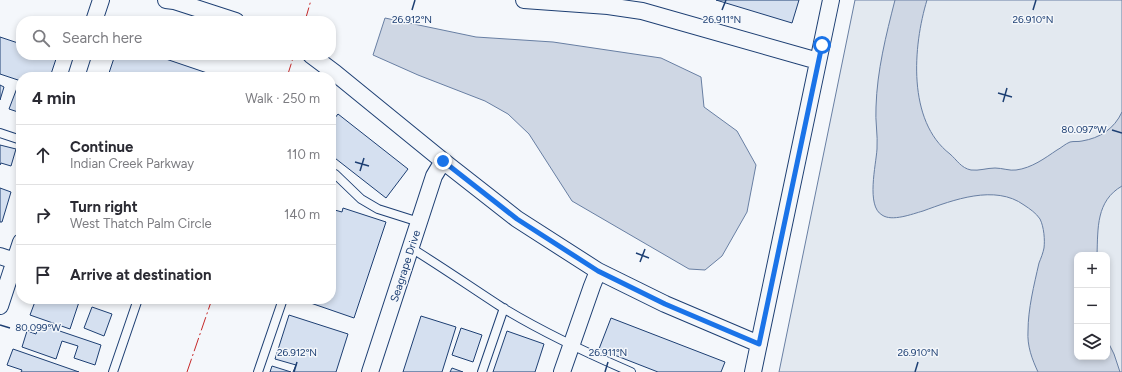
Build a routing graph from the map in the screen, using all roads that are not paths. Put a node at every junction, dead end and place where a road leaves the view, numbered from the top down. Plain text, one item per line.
1 (101, 0) edge
2 (166, 0) edge
3 (524, 0) edge
4 (831, 0) edge
5 (96, 16) edge
6 (220, 16) edge
7 (81, 60) edge
8 (318, 60) edge
9 (818, 62) junction
10 (78, 72) edge
11 (334, 72) edge
12 (336, 74) edge
13 (0, 133) edge
14 (16, 138) edge
15 (443, 161) junction
16 (336, 175) edge
17 (419, 222) junction
18 (16, 248) edge
19 (411, 248) junction
20 (7, 259) edge
21 (598, 271) junction
22 (136, 304) edge
23 (280, 304) edge
24 (0, 306) edge
25 (504, 308) junction
26 (759, 344) junction
27 (571, 346) junction
28 (113, 372) edge
29 (258, 372) edge
30 (370, 372) edge
31 (482, 372) edge
32 (562, 372) edge
33 (631, 372) edge
34 (753, 372) edge

1 - 5 street
2 - 6 street
3 - 9 street
4 - 9 street
7 - 10 street
8 - 11 street
9 - 26 street
12 - 15 street
13 - 14 lane
15 - 17 street, Seagrape Drive
15 - 21 street
16 - 17 lane
17 - 19 street, Seagrape Drive
18 - 20 street
19 - 25 lane
19 - 30 street, Seagrape Drive
20 - 24 street
21 - 26 street
21 - 27 street
22 - 28 lane
23 - 29 lane
25 - 27 lane
25 - 31 lane
26 - 34 street
27 - 32 street
27 - 33 lane

